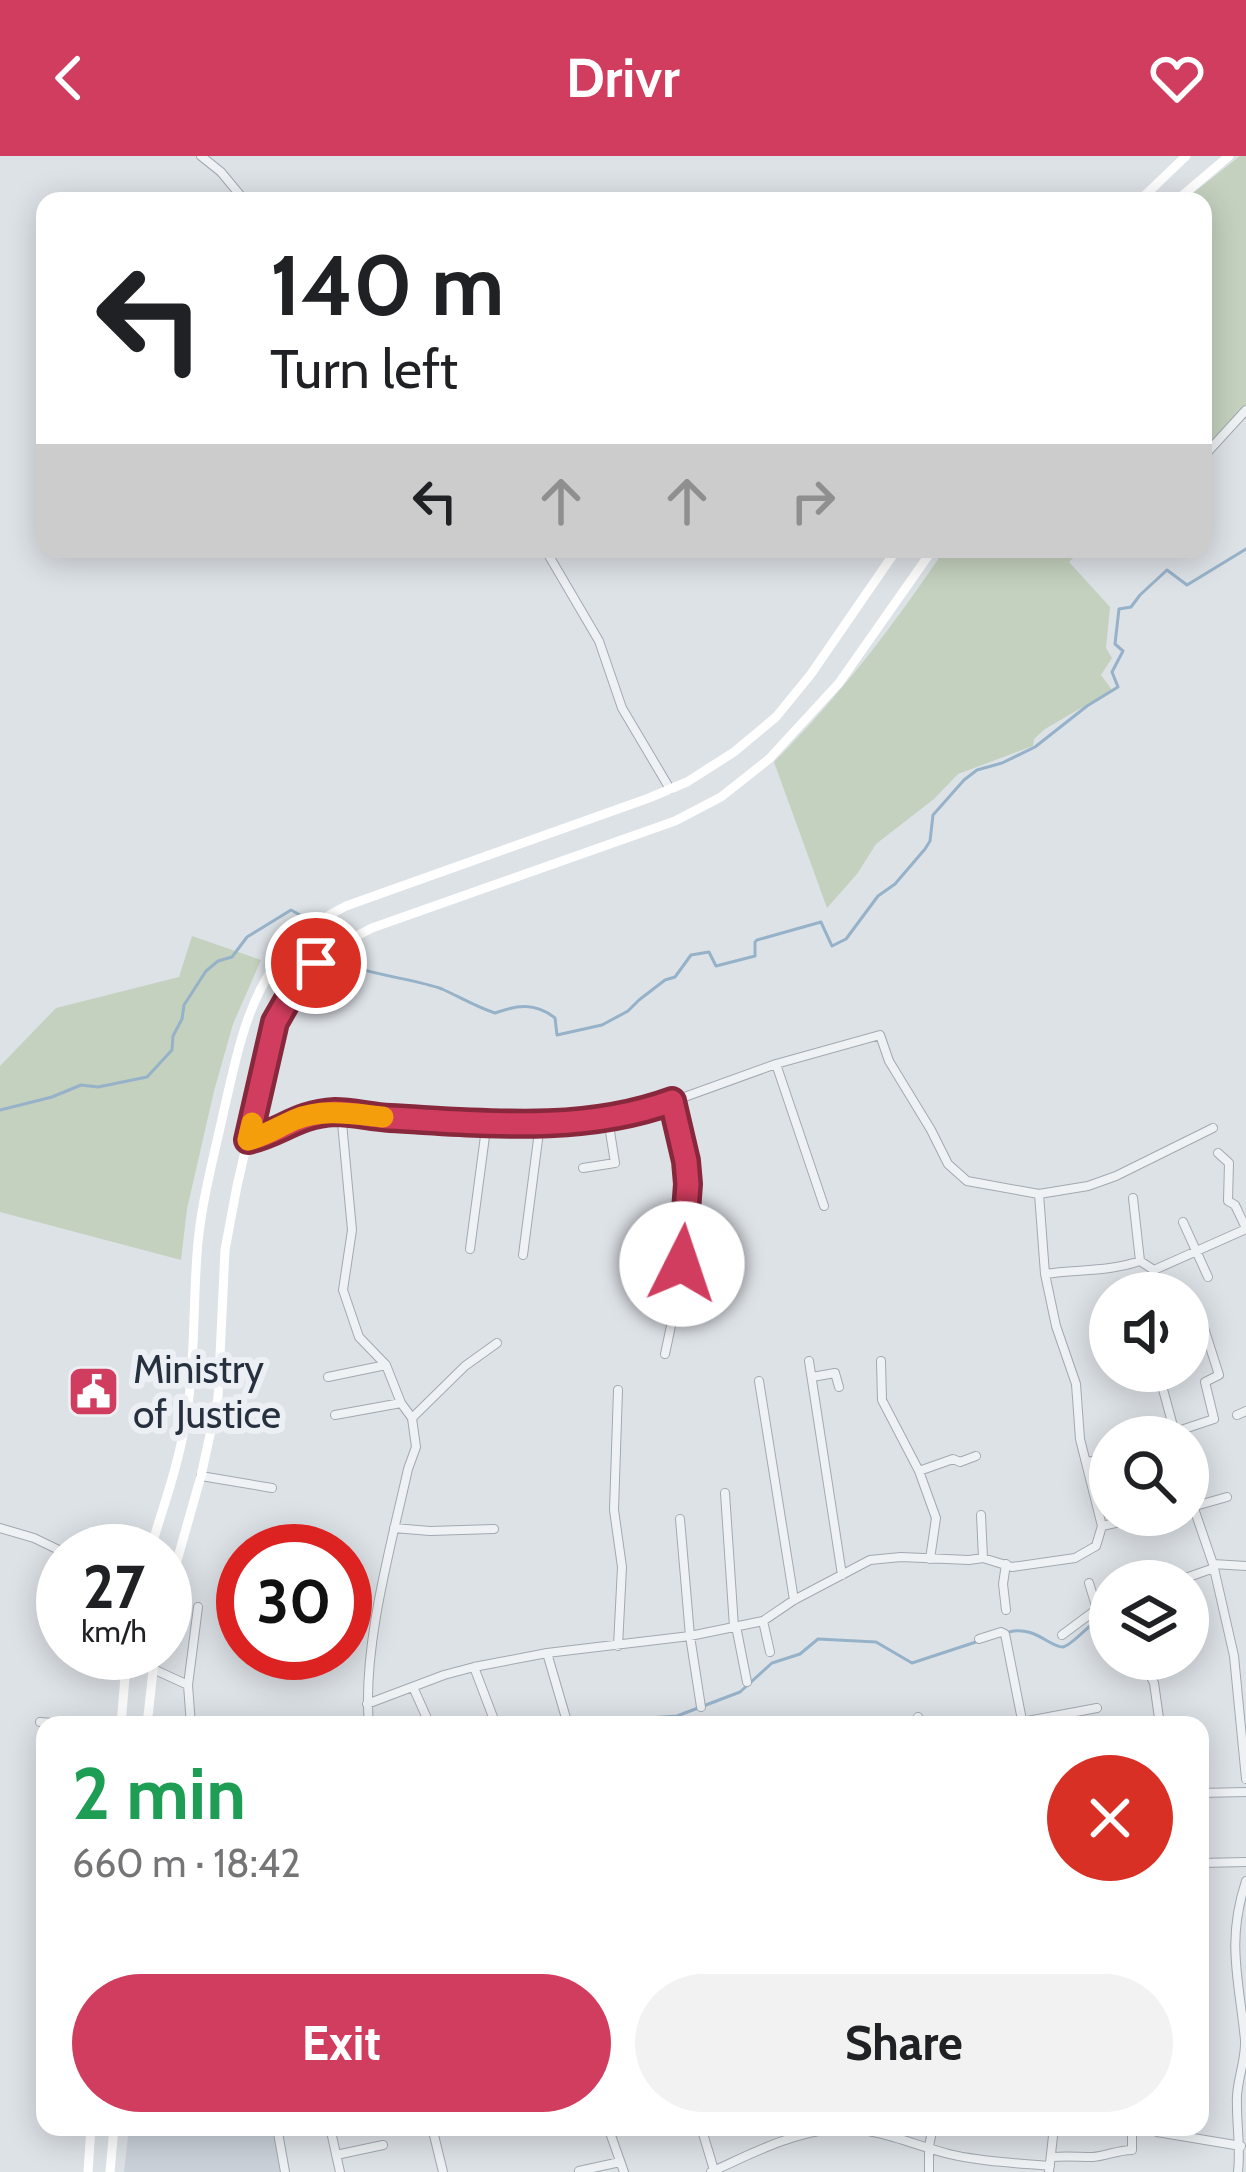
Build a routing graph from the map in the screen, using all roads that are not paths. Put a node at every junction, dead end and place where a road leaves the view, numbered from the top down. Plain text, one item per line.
1 (201, 156) edge
2 (1186, 156) edge
3 (1229, 156) edge
4 (238, 192) edge
5 (1148, 192) edge
6 (1187, 192) edge
7 (1246, 410) edge
8 (1212, 447) edge
9 (550, 558) edge
10 (890, 558) edge
11 (927, 558) edge
12 (670, 789) junction
13 (776, 1064) junction
14 (672, 1101) junction
15 (341, 1112) junction
16 (608, 1119) junction
17 (487, 1121) junction
18 (540, 1124) junction
19 (1214, 1128) dead end
20 (248, 1140) junction
21 (1218, 1153) dead end
22 (583, 1168) dead end
23 (1039, 1194) junction
24 (1133, 1198) dead end
25 (1246, 1199) edge
26 (1232, 1203) junction
27 (824, 1206) dead end
28 (1184, 1222) dead end
29 (1246, 1228) edge
30 (470, 1249) dead end
31 (1197, 1253) junction
32 (523, 1255) dead end
33 (1140, 1262) junction
34 (1206, 1272) edge
35 (1045, 1274) junction
36 (497, 1343) dead end
37 (1209, 1344) edge
38 (665, 1354) dead end
39 (809, 1360) dead end
40 (881, 1360) dead end
41 (386, 1365) junction
42 (328, 1377) dead end
43 (812, 1377) junction
44 (1209, 1380) edge
45 (759, 1381) dead end
46 (839, 1388) dead end
47 (618, 1390) dead end
48 (1207, 1392) edge
49 (401, 1403) junction
50 (335, 1414) dead end
51 (412, 1418) junction
52 (186, 1421) junction
53 (1209, 1421) edge
54 (212, 1429) junction
55 (976, 1456) dead end
56 (1088, 1462) joint
57 (1089, 1467) edge
58 (920, 1472) junction
59 (201, 1476) junction
60 (272, 1488) dead end
61 (725, 1493) dead end
62 (1227, 1497) dead end
63 (1209, 1502) edge
64 (981, 1515) dead end
65 (680, 1519) dead end
66 (159, 1524) edge
67 (188, 1524) edge
68 (0, 1528) edge
69 (394, 1528) junction
70 (494, 1529) dead end
71 (1099, 1536) edge
72 (1201, 1536) edge
73 (36, 1539) edge
74 (983, 1558) junction
75 (930, 1559) junction
76 (1006, 1564) junction
77 (1213, 1566) junction
78 (1246, 1566) edge
79 (1209, 1568) edge
80 (842, 1575) junction
81 (794, 1600) junction
82 (198, 1607) dead end
83 (1006, 1610) dead end
84 (1089, 1618) edge
85 (764, 1621) junction
86 (735, 1626) junction
87 (1062, 1635) dead end
88 (690, 1636) junction
89 (979, 1639) dead end
90 (618, 1646) junction
91 (770, 1652) dead end
92 (548, 1653) junction
93 (474, 1667) junction
94 (127, 1680) edge
95 (152, 1680) edge
96 (179, 1680) edge
97 (1152, 1680) edge
98 (747, 1682) dead end
99 (188, 1684) junction
100 (413, 1687) junction
101 (367, 1704) junction
102 (701, 1707) dead end
103 (1097, 1708) dead end
104 (122, 1716) edge
105 (148, 1716) edge
106 (190, 1716) edge
107 (368, 1716) edge
108 (426, 1716) edge
109 (493, 1716) edge
110 (566, 1716) edge
111 (1021, 1716) edge
112 (1057, 1716) edge
113 (1159, 1716) edge
114 (1244, 1728) edge
115 (1246, 1779) edge
116 (1246, 1792) edge
117 (1209, 1793) edge
118 (1246, 1862) edge
119 (1209, 1863) edge
120 (1246, 1881) edge
121 (1241, 1935) edge
122 (90, 2136) edge
123 (114, 2136) edge
124 (279, 2136) edge
125 (332, 2136) edge
126 (434, 2136) edge
127 (612, 2136) edge
128 (703, 2136) edge
129 (785, 2136) edge
130 (798, 2136) edge
131 (897, 2136) edge
132 (931, 2136) edge
133 (1132, 2136) edge
134 (1181, 2136) edge
135 (786, 2139) junction
136 (383, 2145) dead end
137 (929, 2146) junction
138 (1241, 2146) junction
139 (336, 2155) junction
140 (1050, 2165) edge
141 (625, 2168) edge
142 (579, 2171) edge
143 (712, 2171) edge
144 (88, 2172) edge
145 (110, 2172) edge
146 (285, 2172) edge
147 (340, 2172) edge
148 (443, 2172) edge
149 (929, 2172) edge
150 (1238, 2172) edge

1 - 4 street
2 - 5 street
3 - 6 street
7 - 8 street
9 - 12 street
10 - 12 street
11 - 20 street
12 - 52 street
13 - 14 street
13 - 23 street
13 - 27 street
14 - 16 street
14 - 38 street
15 - 17 street
15 - 20 street
15 - 41 street
16 - 18 street
16 - 22 street
17 - 18 street
17 - 30 street
18 - 32 street
19 - 23 street
20 - 54 street
21 - 26 street
23 - 35 street
24 - 33 street
25 - 26 street
26 - 29 street
28 - 31 street
29 - 31 street
31 - 33 street
31 - 34 street
33 - 35 street
35 - 56 street
36 - 51 street
37 - 44 street
39 - 43 street
40 - 58 street
41 - 42 street
41 - 49 street
43 - 46 street
43 - 80 street
45 - 81 street
47 - 90 street
48 - 53 street
49 - 50 street
49 - 51 street
51 - 69 street
52 - 54 street
52 - 66 street
54 - 59 street
55 - 58 street
56 - 57 street
58 - 75 street
59 - 60 street
59 - 67 street
61 - 86 street
62 - 63 street
64 - 74 street
65 - 88 street
68 - 73 street
69 - 70 street
69 - 101 street
71 - 76 street
72 - 77 street
74 - 75 street
74 - 76 street
75 - 80 street
76 - 83 street
77 - 78 street
77 - 79 street
77 - 114 street
80 - 81 street
81 - 85 street
82 - 99 street
84 - 87 street
85 - 86 street
85 - 91 street
86 - 88 street
86 - 98 street
88 - 90 street
88 - 102 street
89 - 111 street
90 - 92 street
92 - 93 street
92 - 110 street
93 - 100 street
93 - 109 street
94 - 104 street
95 - 105 street
96 - 99 street
97 - 113 street
99 - 106 street
100 - 101 street
100 - 108 street
101 - 107 street
103 - 112 street
114 - 115 street
116 - 117 street
118 - 119 street
120 - 121 street
121 - 138 street
122 - 144 street
123 - 145 street
124 - 146 street
125 - 139 street
126 - 148 street
127 - 141 street
128 - 143 street
129 - 135 street
130 - 135 street
131 - 137 street
132 - 137 street
133 - 140 street
134 - 138 street
135 - 143 street
136 - 139 street
137 - 140 street
137 - 149 street
138 - 150 street
139 - 147 street
141 - 142 street

